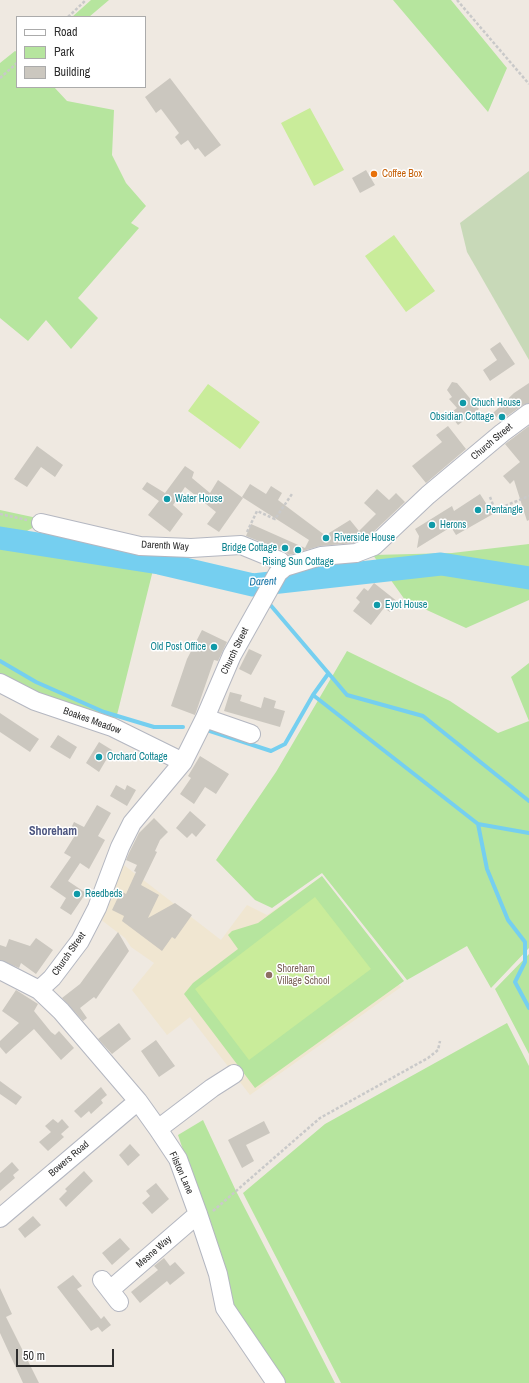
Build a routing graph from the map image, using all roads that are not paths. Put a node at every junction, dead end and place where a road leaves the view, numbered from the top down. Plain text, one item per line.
1 (529, 413) edge
2 (41, 523) road end
3 (282, 570) junction
4 (0, 683) edge
5 (205, 718) junction
6 (251, 734) dead end
7 (182, 762) junction
8 (0, 970) edge
9 (39, 990) junction
10 (234, 1074) dead end
11 (138, 1101) junction
12 (158, 1130) junction
13 (0, 1218) edge
14 (199, 1218) junction
15 (110, 1291) dead end
16 (276, 1383) edge

1 - 3 street, Church Street
2 - 3 street, Darenth Way
3 - 5 street, Church Street
4 - 7 street, Boakes Meadow
5 - 6 street
5 - 7 street, Church Street
7 - 9 street, Church Street
8 - 9 street, Filston Lane
9 - 11 street, Filston Lane
10 - 12 street
11 - 12 street, Filston Lane
11 - 13 street, Bowers Road
12 - 14 street, Filston Lane
14 - 15 street, Mesne Way
14 - 16 street, Filston Lane

